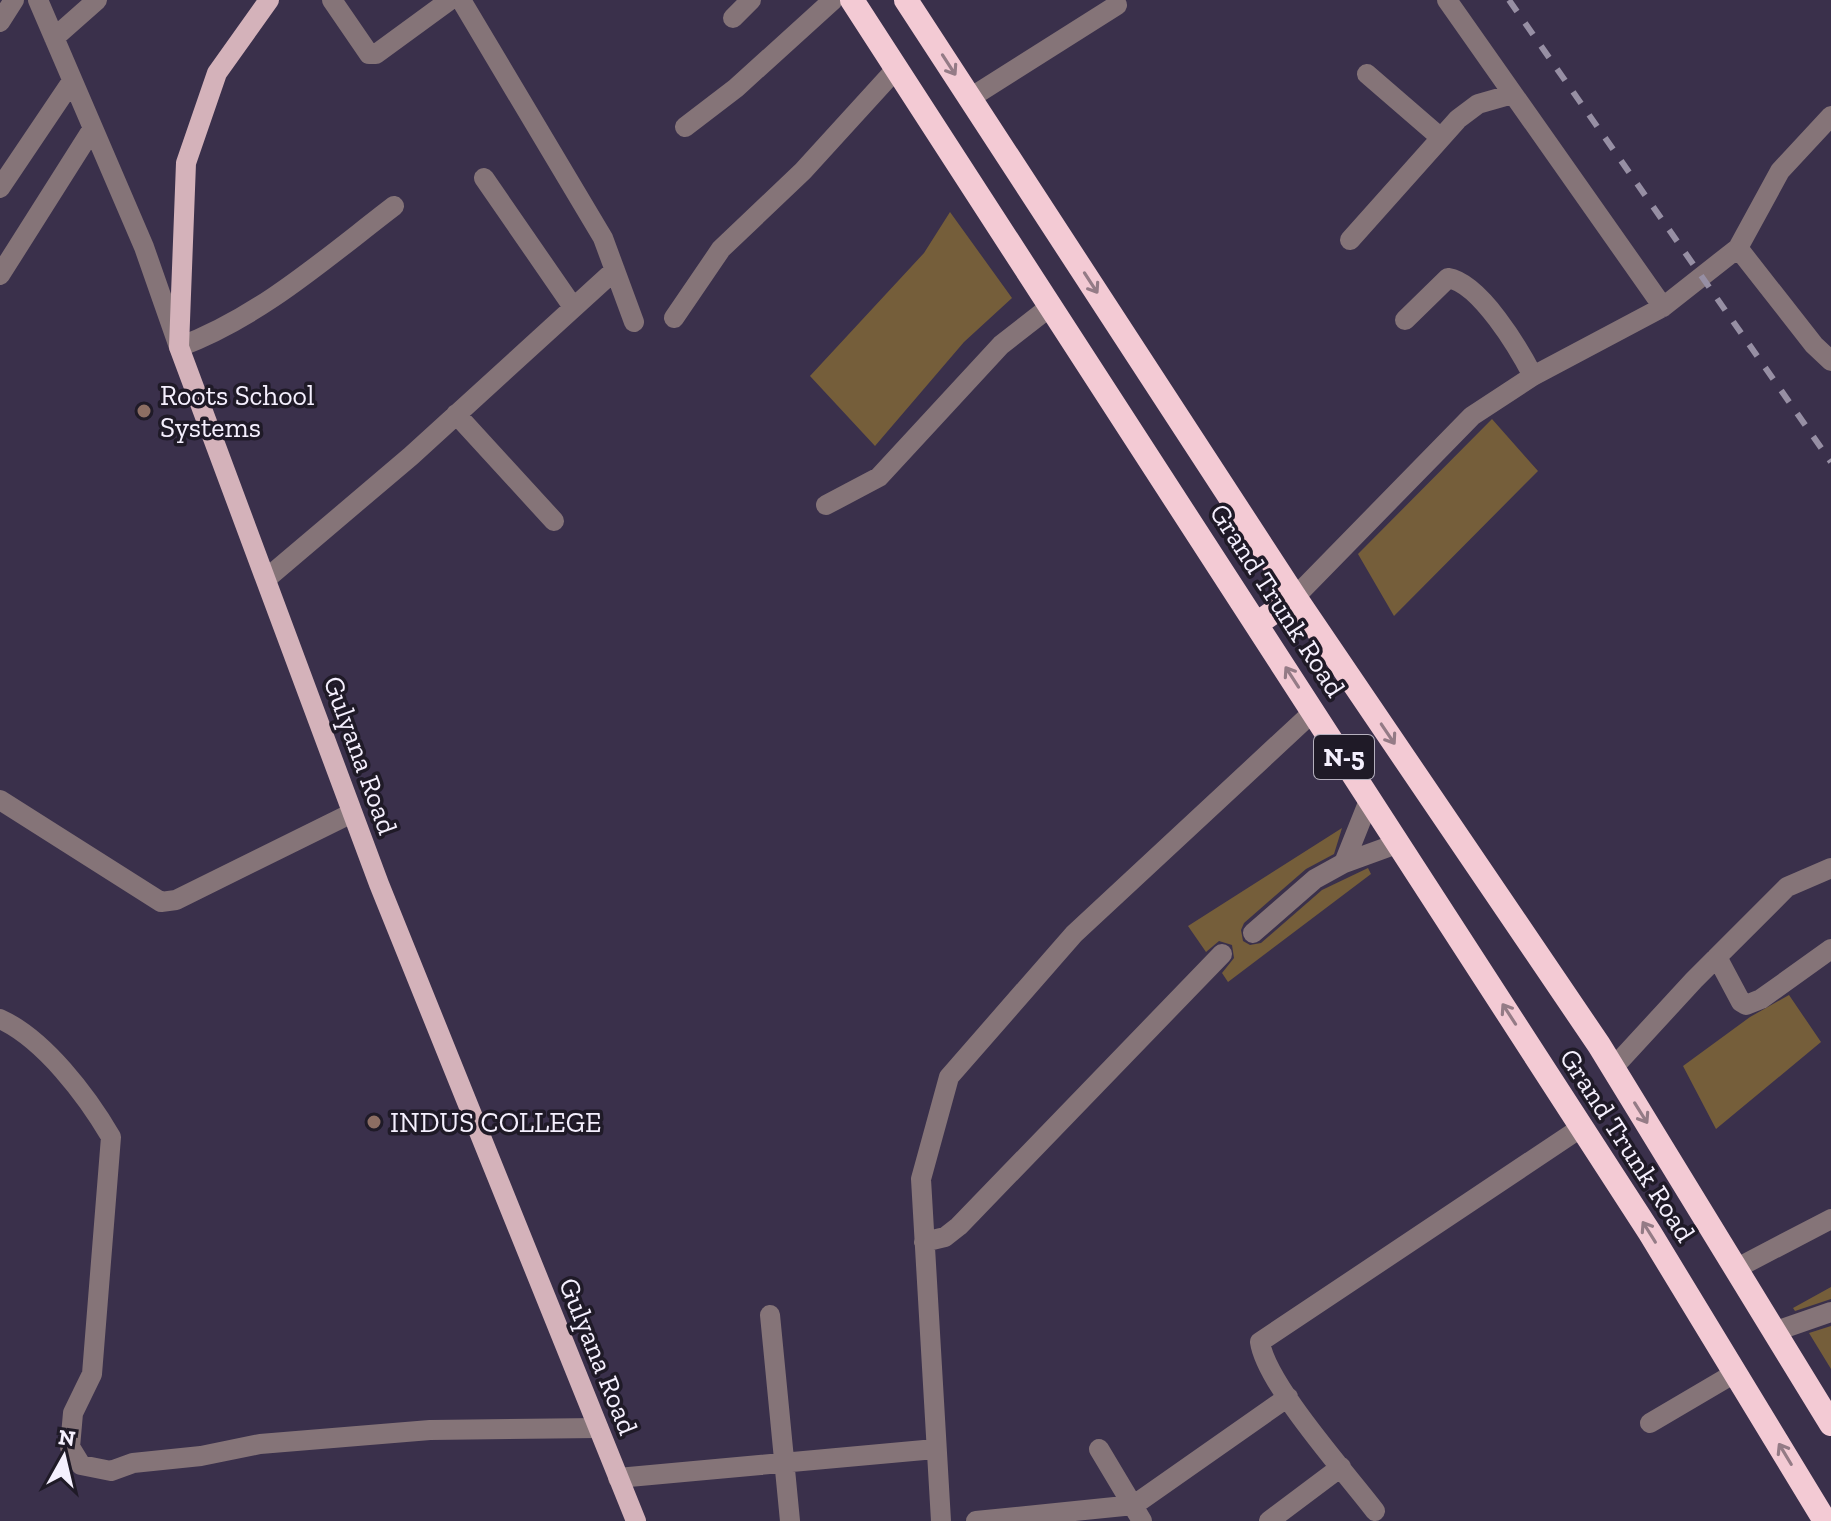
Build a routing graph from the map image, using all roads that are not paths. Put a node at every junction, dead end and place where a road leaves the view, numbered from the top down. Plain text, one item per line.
1 (14, 0) edge
2 (38, 0) edge
3 (97, 0) edge
4 (269, 0) edge
5 (332, 0) edge
6 (450, 0) edge
7 (461, 0) edge
8 (751, 0) edge
9 (833, 0) edge
10 (852, 0) edge
11 (906, 0) edge
12 (1447, 0) edge
13 (1117, 5) dead end
14 (733, 18) dead end
15 (0, 22) edge
16 (54, 38) junction
17 (896, 69) junction
18 (1367, 74) dead end
19 (72, 81) junction
20 (1513, 94) junction
21 (970, 98) junction
22 (1831, 116) edge
23 (685, 127) dead end
24 (93, 128) junction
25 (1441, 138) junction
26 (484, 178) dead end
27 (0, 188) edge
28 (394, 206) dead end
29 (1350, 240) dead end
30 (1738, 248) junction
31 (615, 270) junction
32 (0, 275) edge
33 (1051, 306) junction
34 (573, 307) junction
35 (1663, 307) junction
36 (674, 318) dead end
37 (1405, 320) dead end
38 (634, 322) dead end
39 (179, 347) junction
40 (1831, 361) edge
41 (1533, 376) junction
42 (456, 414) junction
43 (826, 505) dead end
44 (554, 521) dead end
45 (266, 579) junction
46 (1295, 597) junction
47 (1258, 623) junction
48 (1314, 711) junction
49 (1370, 798) junction
50 (0, 800) edge
51 (352, 813) junction
52 (1399, 843) junction
53 (1344, 863) junction
54 (1831, 868) edge
55 (1253, 933) dead end
56 (1831, 949) edge
57 (1222, 954) dead end
58 (1717, 957) junction
59 (0, 1019) edge
60 (1613, 1068) junction
61 (1582, 1127) junction
62 (1831, 1219) edge
63 (924, 1242) junction
64 (1737, 1268) junction
65 (1831, 1312) edge
66 (770, 1315) dead end
67 (1776, 1331) junction
68 (1735, 1373) junction
69 (1288, 1397) junction
70 (1650, 1423) dead end
71 (1831, 1424) edge
72 (598, 1428) junction
73 (935, 1449) junction
74 (1099, 1449) dead end
75 (785, 1463) junction
76 (1341, 1467) junction
77 (618, 1478) junction
78 (1375, 1511) dead end
79 (1138, 1513) edge
80 (636, 1521) edge
81 (790, 1521) edge
82 (941, 1521) edge
83 (976, 1521) edge
84 (1269, 1521) edge
85 (1825, 1521) edge

1 - 15 street
2 - 16 street
3 - 16 street
4 - 39 main road, Gulyana Road
5 - 6 street
7 - 31 street
8 - 14 street
9 - 23 street
10 - 17 highway, Grand Trunk Road / N-5
11 -> 21 highway, Grand Trunk Road / N-5
12 - 20 street
13 - 21 street
16 - 19 street
17 - 33 highway, Grand Trunk Road / N-5
17 - 36 street
18 - 25 street
19 - 24 street
19 - 27 street
20 - 25 street
20 - 35 street
21 -> 46 highway, Grand Trunk Road / N-5
22 - 30 street
24 - 32 street
24 - 39 street
25 - 29 street
26 - 34 street
28 - 39 street
30 - 35 street
30 - 40 street
31 - 34 street
31 - 38 street
33 - 43 street
33 - 47 highway, Grand Trunk Road / N-5
34 - 42 street
35 - 41 street
37 - 41 street
39 - 45 main road, Gulyana Road
41 - 46 street
42 - 44 street
42 - 45 street
45 - 51 main road, Gulyana Road
46 - 47 highway
46 -> 60 highway, Grand Trunk Road / N-5
48 -> 47 highway, Grand Trunk Road / N-5
48 - 49 highway, Grand Trunk Road / N-5
48 - 63 street
49 - 52 highway, Grand Trunk Road / N-5
49 - 53 street
50 - 51 street
51 - 72 main road, Gulyana Road
52 - 53 street
61 -> 52 highway, Grand Trunk Road / N-5
53 - 55 street
54 - 58 street
56 - 58 street
57 - 63 street
58 - 60 street
59 - 72 street
60 -> 64 highway, Grand Trunk Road / N-5
68 -> 61 highway, Grand Trunk Road / N-5
61 - 69 street
62 - 64 street
63 - 73 street
64 - 67 highway, Grand Trunk Road / N-5
65 - 67 street
66 - 75 street
67 - 71 highway, Grand Trunk Road / N-5
68 - 70 street
85 -> 68 highway, Grand Trunk Road / N-5
69 - 76 street
69 - 79 street
72 - 77 main road, Gulyana Road
73 - 75 street
73 - 82 street
74 - 79 street
75 - 77 street
75 - 81 street
76 - 78 street
76 - 84 street
77 - 80 main road, Gulyana Road
79 - 83 street

